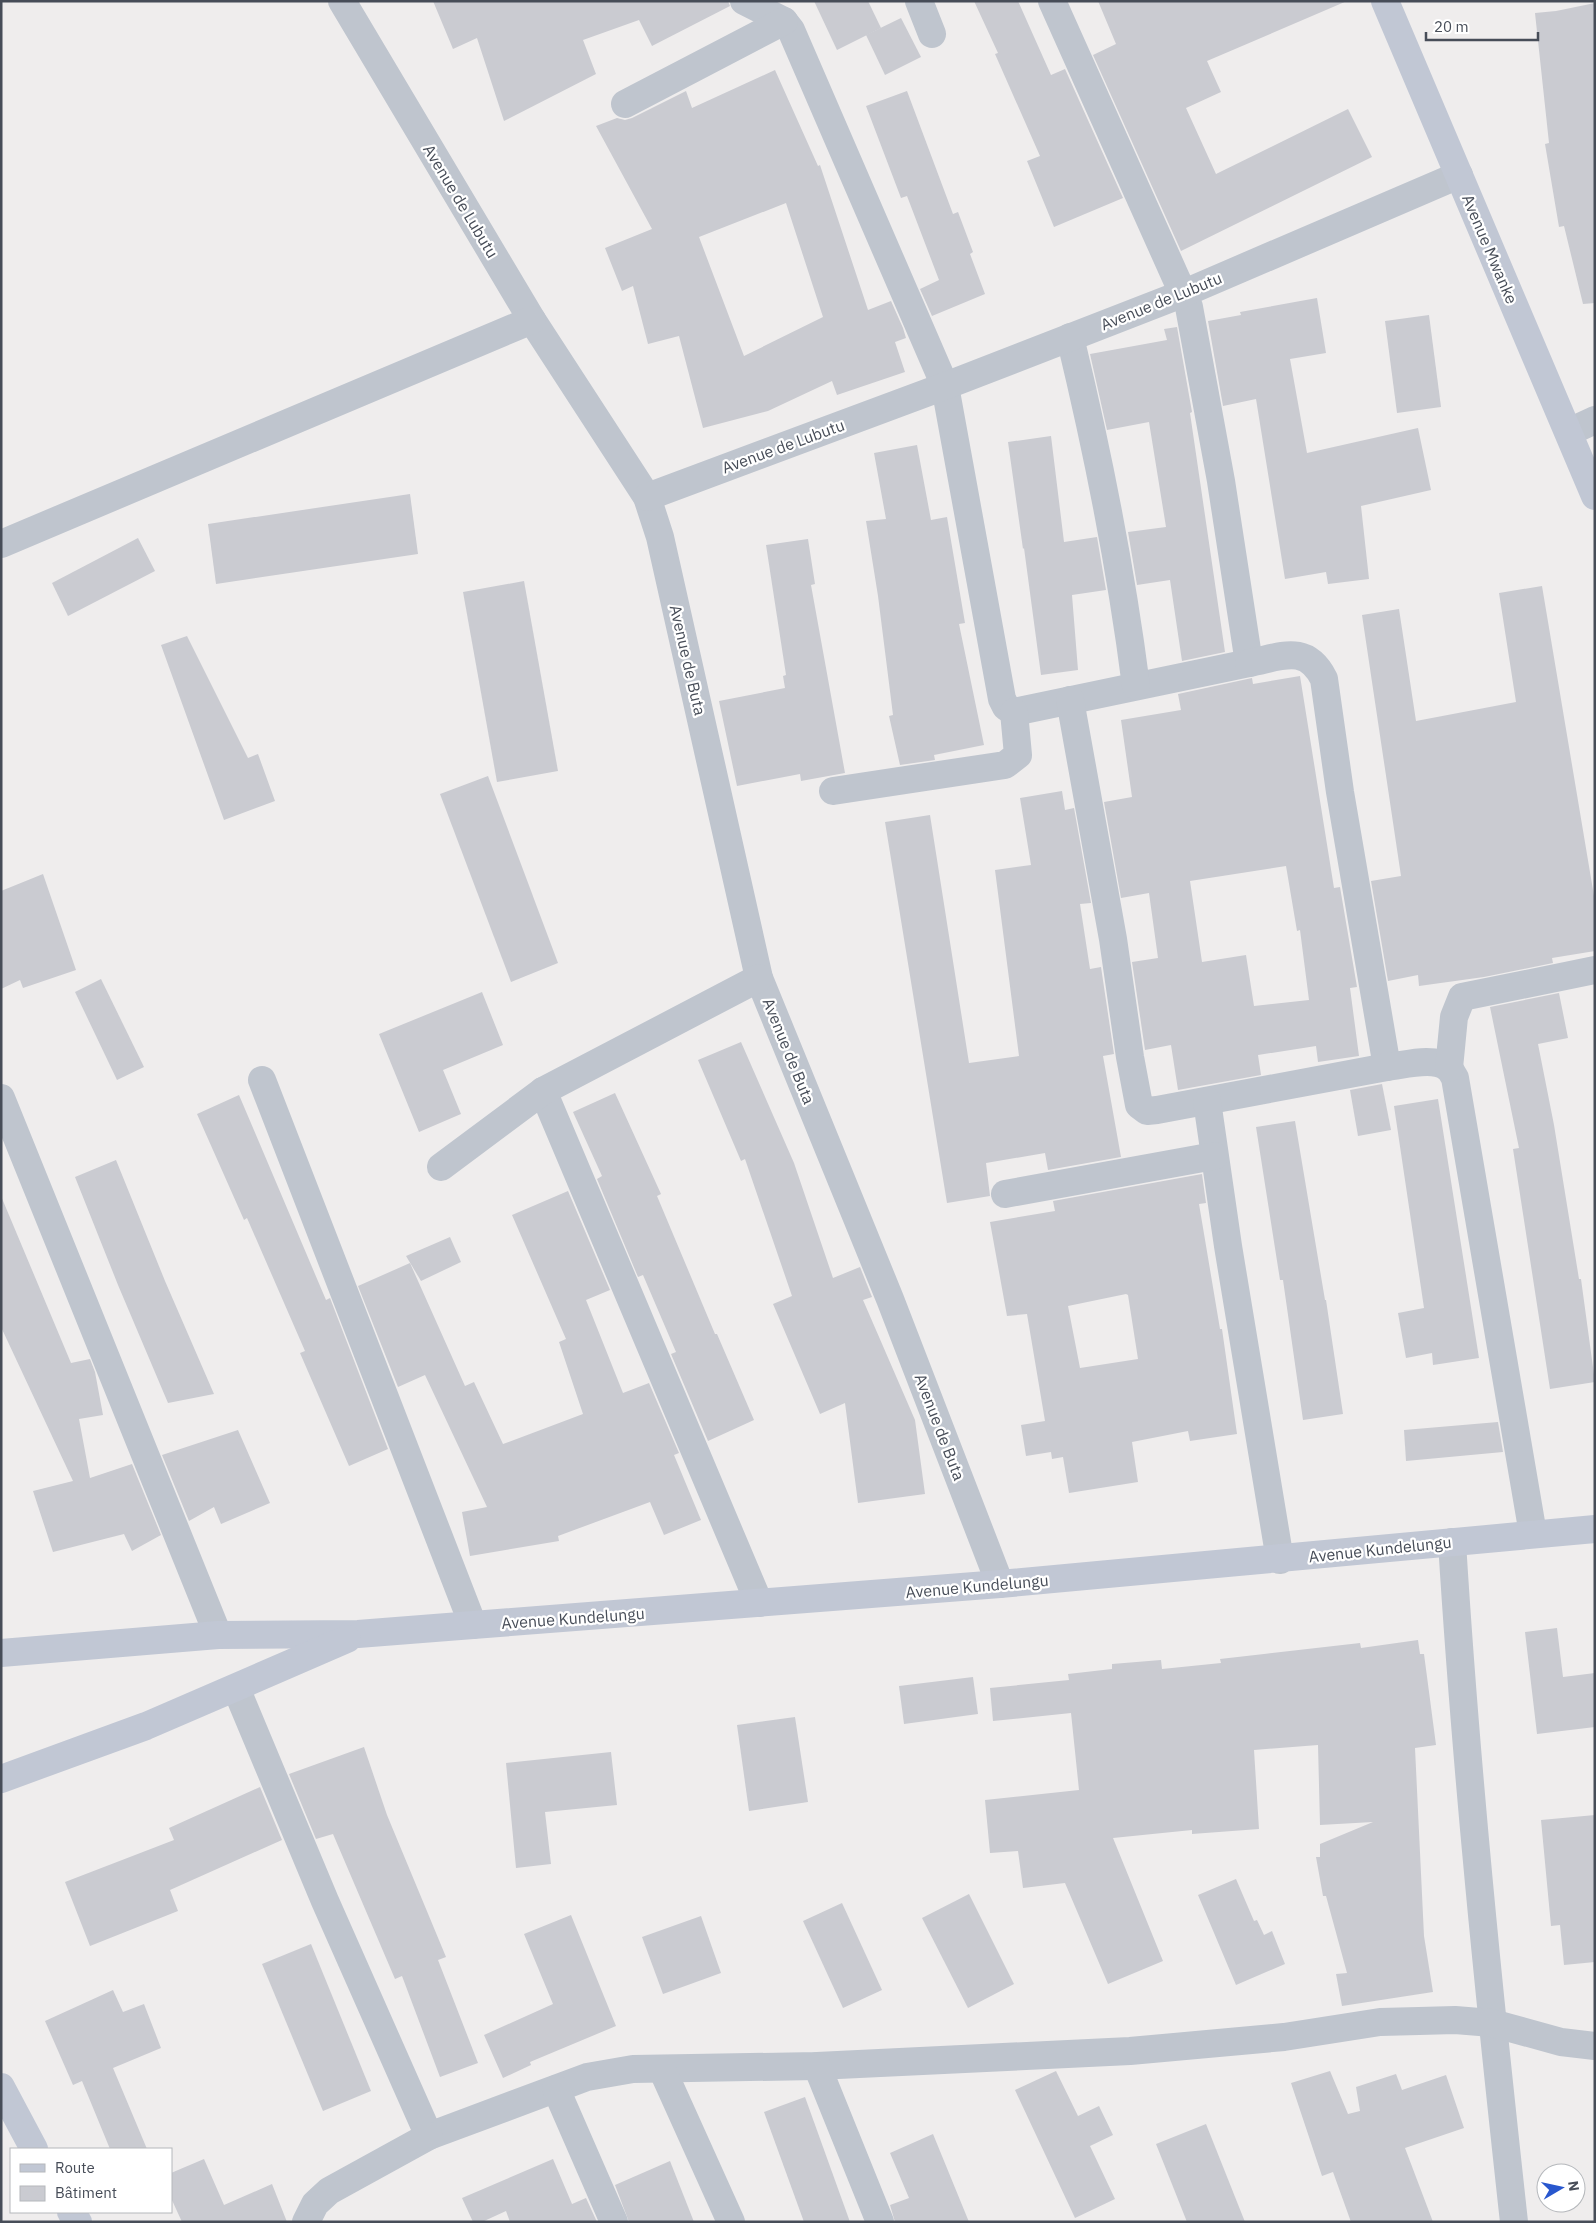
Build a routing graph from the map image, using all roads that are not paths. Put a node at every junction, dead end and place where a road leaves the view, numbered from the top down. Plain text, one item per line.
1 (342, 1) edge
2 (744, 1) edge
3 (919, 1) edge
4 (1052, 1) edge
5 (1384, 1) edge
6 (784, 21) junction
7 (932, 34) dead end
8 (625, 104) dead end
9 (1458, 175) junction
10 (1182, 294) junction
11 (532, 320) junction
12 (1070, 338) junction
13 (945, 386) junction
14 (1595, 420) edge
15 (1569, 432) junction
16 (1595, 496) edge
17 (647, 497) junction
18 (1, 544) edge
19 (1249, 663) junction
20 (1136, 686) junction
21 (1070, 700) junction
22 (1014, 712) junction
23 (833, 791) dead end
24 (1595, 970) edge
25 (759, 978) junction
26 (1387, 1067) junction
27 (1449, 1068) junction
28 (262, 1080) dead end
29 (543, 1091) junction
30 (1, 1098) edge
31 (1207, 1101) junction
32 (1214, 1156) junction
33 (441, 1167) dead end
34 (1005, 1194) dead end
35 (1595, 1529) edge
36 (1533, 1534) junction
37 (1452, 1542) junction
38 (1280, 1560) junction
39 (1000, 1584) junction
40 (759, 1603) junction
41 (473, 1625) junction
42 (358, 1634) junction
43 (218, 1636) junction
44 (1, 1653) edge
45 (236, 1688) junction
46 (1, 1780) edge
47 (1492, 2023) junction
48 (1595, 2046) edge
49 (818, 2066) junction
50 (662, 2069) junction
51 (1, 2087) edge
52 (556, 2089) junction
53 (429, 2136) junction
54 (33, 2148) edge
55 (306, 2222) edge
56 (614, 2222) edge
57 (731, 2222) edge
58 (880, 2222) edge
59 (1514, 2222) edge

1 - 11 street, Avenue de Lubutu
2 - 6 street
3 - 7 street
4 - 10 street
5 - 9 street, Avenue Mwanke
6 - 8 street
6 - 13 street
9 - 10 street, Avenue de Lubutu
9 - 15 street, Avenue Mwanke
10 - 12 street, Avenue de Lubutu
10 - 19 street
11 - 17 street, Avenue de Lubutu
11 - 18 street
12 - 13 street, Avenue de Lubutu
12 - 20 street
13 - 17 street, Avenue de Lubutu
13 - 22 street
14 - 15 street
15 - 16 street, Avenue Mwanke
17 - 25 street, Avenue de Buta
19 - 20 street
19 - 26 street
20 - 21 street
21 - 22 street
21 - 31 street
22 - 23 street
24 - 27 street
25 - 29 street
25 - 39 street, Avenue de Buta
26 - 27 street
26 - 31 street
27 - 36 street
28 - 41 street
29 - 33 street
29 - 40 street
30 - 43 street
31 - 32 street
32 - 34 street
32 - 38 street
35 - 36 street, Avenue Kundelungu
36 - 37 street, Avenue Kundelungu
37 - 38 street, Avenue Kundelungu
37 - 47 street
38 - 39 street, Avenue Kundelungu
39 - 40 street, Avenue Kundelungu
40 - 41 street, Avenue Kundelungu
41 - 42 street, Avenue Kundelungu
42 - 43 street, Avenue Kundelungu
42 - 45 street
43 - 44 street, Avenue Kundelungu
45 - 46 street
45 - 53 street
47 - 48 street
47 - 49 street
47 - 59 street
49 - 50 street
49 - 58 street
50 - 52 street
50 - 57 street
51 - 54 street
52 - 53 street
52 - 56 street
53 - 55 street

